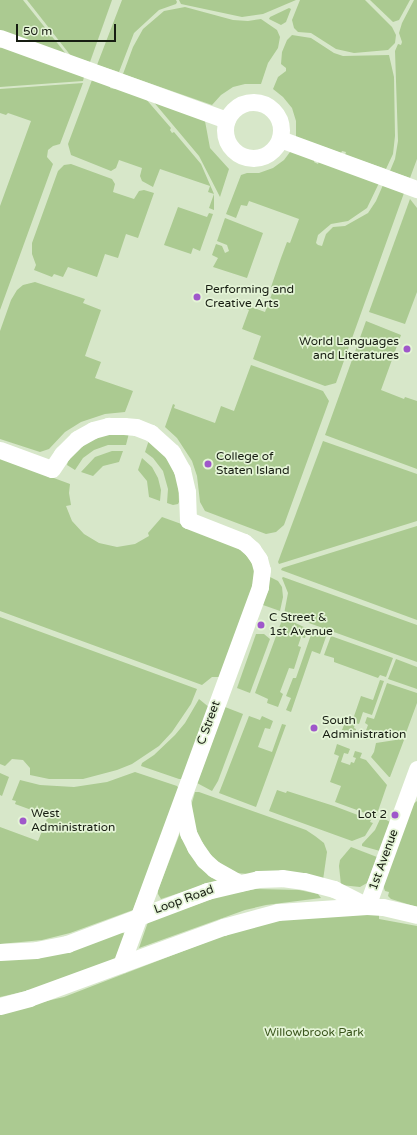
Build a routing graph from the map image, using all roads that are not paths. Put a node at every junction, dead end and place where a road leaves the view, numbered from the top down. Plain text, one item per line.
1 (0, 38) edge
2 (227, 120) junction
3 (280, 139) junction
4 (417, 189) edge
5 (0, 450) edge
6 (417, 769) edge
7 (182, 801) junction
8 (239, 883) junction
9 (368, 906) junction
10 (417, 915) edge
11 (138, 917) junction
12 (0, 952) edge
13 (121, 964) junction
14 (0, 1006) edge

1 - 2 street
2 - 3 street
2 - 3 street
3 - 4 street
5 - 7 street, C Street
6 - 9 street, 1st Avenue
7 - 8 street
7 - 11 street, C Street
8 - 9 street, Loop Road
8 - 11 street, Loop Road
9 - 10 street, Loop Road
9 - 13 street, Loop Road
11 - 12 street, Loop Road
11 - 13 street, C Street
13 - 14 street, Loop Road

